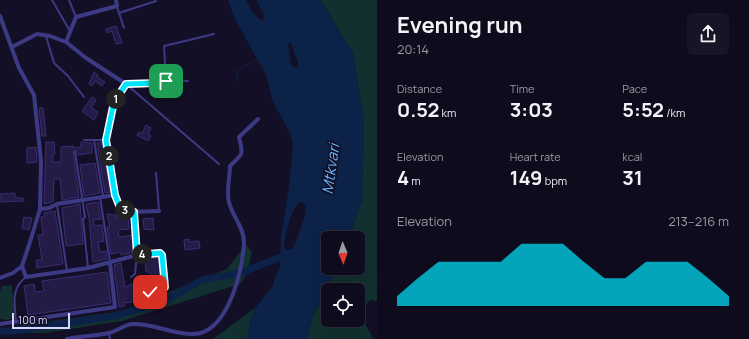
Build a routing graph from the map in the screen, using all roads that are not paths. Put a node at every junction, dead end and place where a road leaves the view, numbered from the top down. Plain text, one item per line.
1 (52, 0) edge
2 (69, 0) edge
3 (116, 0) edge
4 (156, 1) edge
5 (117, 6) junction
6 (119, 13) junction
7 (76, 17) junction
8 (0, 19) edge
9 (124, 28) dead end
10 (70, 31) junction
11 (214, 34) dead end
12 (46, 35) junction
13 (66, 42) junction
14 (12, 47) junction
15 (166, 81) junction
16 (188, 81) dead end
17 (126, 84) junction
18 (84, 97) dead end
19 (258, 119) dead end
20 (84, 140) dead end
21 (94, 140) junction
22 (106, 140) junction
23 (75, 152) dead end
24 (219, 164) dead end
25 (156, 174) dead end
26 (115, 195) junction
27 (102, 197) junction
28 (83, 200) junction
29 (57, 204) junction
30 (40, 209) junction
31 (159, 211) joint
32 (134, 212) junction
33 (160, 253) joint
34 (137, 255) junction
35 (110, 263) junction
36 (22, 266) junction
37 (88, 268) junction
38 (67, 271) junction
39 (26, 277) junction
40 (131, 277) dead end
41 (0, 278) edge
42 (150, 292) dead end
43 (16, 323) junction
44 (0, 324) edge
45 (109, 333) junction
46 (67, 339) edge
47 (110, 339) edge

1 - 10 lane
2 - 7 lane
3 - 5 street
4 - 6 lane
5 - 6 lane
5 - 7 street
6 - 9 lane
7 - 10 street
8 - 14 street
10 - 13 street
11 - 15 lane
12 - 13 street
12 - 14 street
12 - 18 lane
13 - 17 street
14 - 30 street
15 - 16 lane
15 - 17 lane
17 - 22 street
17 - 24 lane
19 - 45 street
20 - 21 lane
21 - 22 lane
21 - 27 lane
22 - 26 street
23 - 28 lane
25 - 31 lane
26 - 27 street
26 - 32 street
27 - 28 street
27 - 35 lane
28 - 29 street
28 - 37 lane
29 - 30 street
29 - 38 lane
30 - 36 street
31 - 32 street
32 - 34 lane
33 - 34 street
33 - 42 lane
34 - 35 street
34 - 40 lane
35 - 37 street
35 - 43 street
36 - 39 street
36 - 41 street
37 - 38 street
38 - 39 street
39 - 43 lane
43 - 44 street
45 - 46 street
45 - 47 lane

